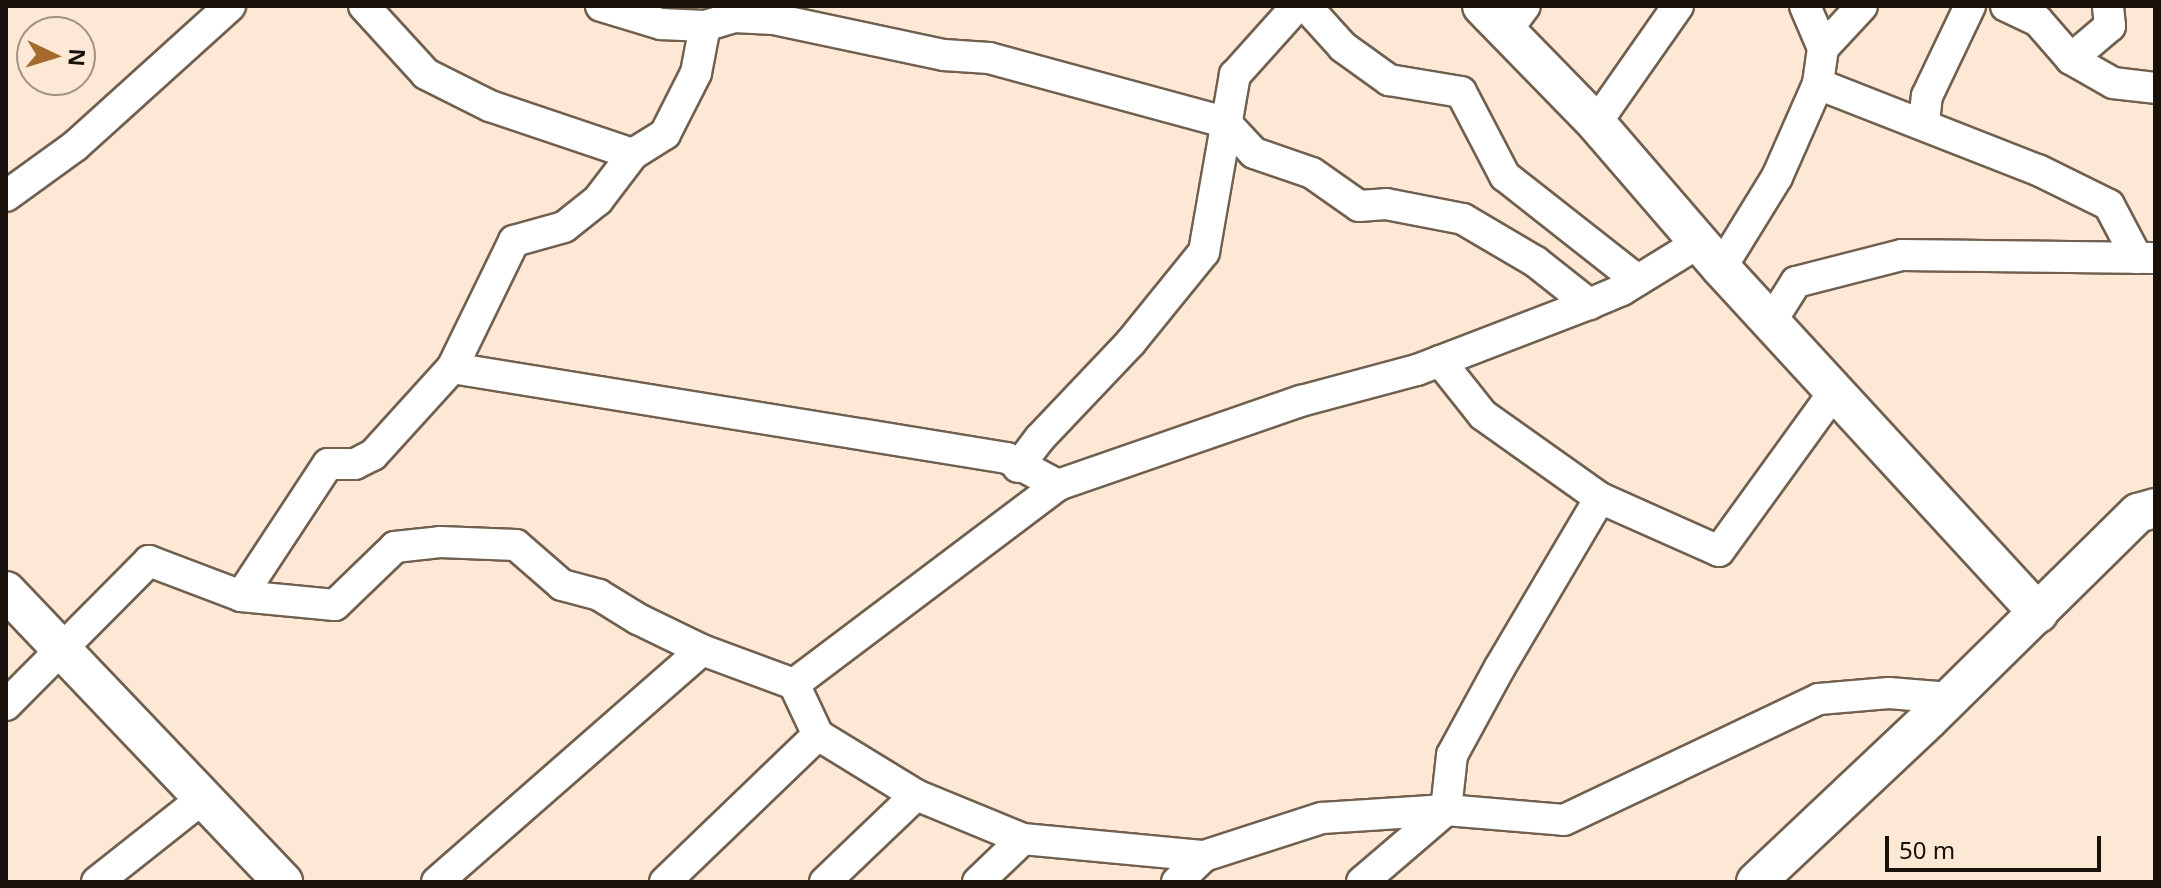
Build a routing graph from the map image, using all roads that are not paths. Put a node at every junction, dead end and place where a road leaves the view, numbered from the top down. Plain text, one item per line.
1 (230, 6) edge
2 (364, 6) edge
3 (601, 6) edge
4 (1297, 6) edge
5 (1306, 6) edge
6 (1678, 6) edge
7 (1805, 6) edge
8 (1862, 6) edge
9 (1970, 6) edge
10 (2006, 6) edge
11 (2108, 6) edge
12 (1504, 14) edge
13 (705, 26) junction
14 (1823, 48) junction
15 (2071, 59) junction
16 (1818, 84) junction
17 (2155, 88) edge
18 (1225, 122) junction
19 (1596, 123) junction
20 (1924, 123) junction
21 (633, 154) junction
22 (12, 184) edge
23 (1710, 255) junction
24 (2146, 258) edge
25 (1637, 280) junction
26 (1589, 304) junction
27 (1772, 320) junction
28 (1440, 361) junction
29 (452, 368) junction
30 (1835, 391) junction
31 (1018, 467) junction
32 (1058, 485) junction
33 (1600, 498) junction
34 (2155, 508) edge
35 (6, 591) edge
36 (241, 596) junction
37 (2038, 613) junction
38 (702, 650) junction
39 (63, 651) junction
40 (794, 684) junction
41 (1950, 698) junction
42 (6, 705) edge
43 (818, 735) junction
44 (916, 795) junction
45 (203, 798) junction
46 (1446, 810) junction
47 (1023, 839) junction
48 (1204, 856) junction
49 (97, 882) edge
50 (283, 882) edge
51 (437, 882) edge
52 (665, 882) edge
53 (825, 882) edge
54 (978, 882) edge
55 (1177, 882) edge
56 (1362, 882) edge
57 (1756, 882) edge

1 - 22 street
2 - 21 street
3 - 13 street
4 - 18 street
5 - 25 street
6 - 19 street
7 - 14 street
8 - 14 street
9 - 20 street
10 - 15 street
11 - 15 street
12 - 19 street
13 - 18 street
13 - 21 street
14 - 16 street
15 - 17 street
16 - 20 street
16 - 23 street
18 - 26 street
18 - 31 street
19 - 23 street
20 - 24 street
21 - 29 street
23 - 25 street
23 - 27 street
24 - 27 street
25 - 26 street
26 - 28 street
27 - 30 street
28 - 32 street
28 - 33 street
29 - 31 street
29 - 36 street
30 - 33 street
30 - 37 street
31 - 32 street
32 - 40 street
33 - 46 street
34 - 37 street
35 - 39 street
36 - 38 street
36 - 39 street
37 - 41 street
38 - 40 street
38 - 51 street
39 - 42 street
39 - 45 street
40 - 43 street
41 - 46 street
41 - 57 street
43 - 44 street
43 - 52 street
44 - 47 street
44 - 53 street
45 - 49 street
45 - 50 street
46 - 48 street
46 - 56 street
47 - 48 street
47 - 54 street
48 - 55 street

